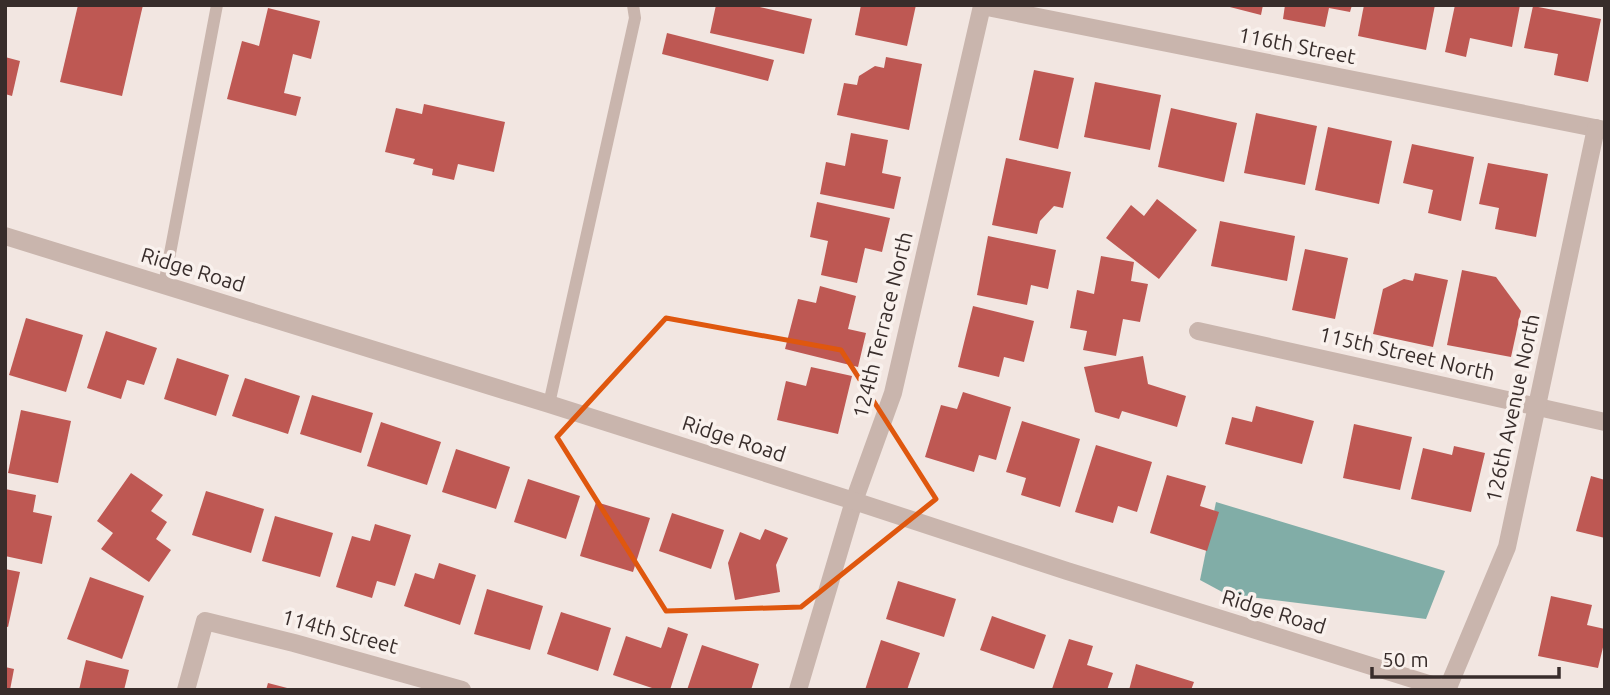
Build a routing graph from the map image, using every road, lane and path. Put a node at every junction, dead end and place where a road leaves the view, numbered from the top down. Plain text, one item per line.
1 (217, 5) edge
2 (633, 5) edge
3 (982, 6) edge
4 (1600, 129) edge
5 (5, 236) edge
6 (164, 285) junction
7 (1198, 331) dead end
8 (548, 404) junction
9 (1536, 406) junction
10 (1605, 422) edge
11 (854, 501) junction
12 (186, 690) edge
13 (461, 690) edge
14 (798, 690) edge
15 (1448, 690) edge

1 - 6 lane
2 - 8 lane
3 - 4 street, 116th Street
3 - 11 street, 124th Terrace North
4 - 9 street, 126th Avenue North
5 - 6 street, Ridge Road
6 - 8 street, Ridge Road
7 - 9 street, 115th Street North
8 - 11 street, Ridge Road
9 - 10 street, 115th Street North
9 - 15 street, 126th Avenue North
11 - 14 street, 124th Terrace North
11 - 15 street, Ridge Road
12 - 13 street, 114th Street

